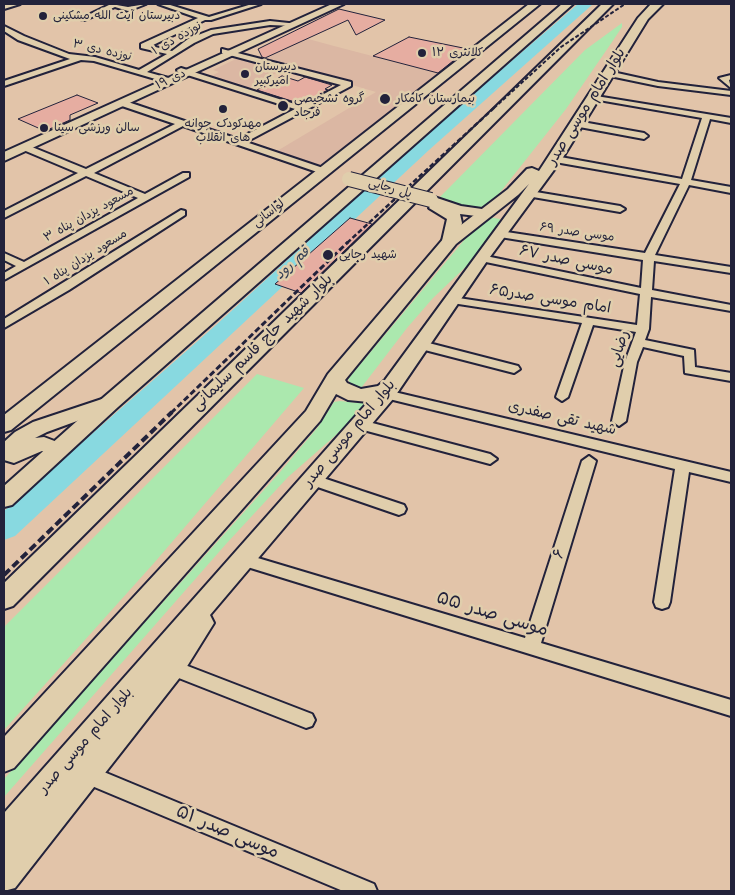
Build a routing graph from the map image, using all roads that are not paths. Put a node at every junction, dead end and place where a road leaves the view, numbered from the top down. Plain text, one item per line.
1 (17, 4) edge
2 (143, 4) edge
3 (161, 4) edge
4 (258, 4) edge
5 (330, 4) edge
6 (339, 4) edge
7 (536, 4) edge
8 (568, 4) edge
9 (608, 4) edge
10 (648, 4) edge
11 (658, 4) edge
12 (4, 7) edge
13 (16, 12) dead end
14 (4, 16) edge
15 (207, 18) junction
16 (83, 19) dead end
17 (290, 24) junction
18 (5, 30) edge
19 (229, 52) junction
20 (172, 53) junction
21 (79, 58) junction
22 (185, 71) junction
23 (140, 72) junction
24 (608, 73) junction
25 (731, 77) edge
26 (166, 80) junction
27 (4, 84) edge
28 (731, 86) edge
29 (731, 93) edge
30 (593, 96) junction
31 (118, 102) junction
32 (303, 109) junction
33 (707, 116) junction
34 (731, 120) edge
35 (183, 123) junction
36 (577, 124) junction
37 (644, 136) dead end
38 (240, 142) junction
39 (24, 147) junction
40 (4, 151) edge
41 (4, 157) edge
42 (555, 159) junction
43 (84, 174) junction
44 (186, 175) dead end
45 (336, 175) junction
46 (686, 182) junction
47 (731, 190) edge
48 (530, 194) junction
49 (146, 198) junction
50 (429, 203) junction
51 (620, 208) dead end
52 (485, 212) junction
53 (181, 213) dead end
54 (4, 215) edge
55 (506, 228) junction
56 (450, 241) junction
57 (4, 256) edge
58 (649, 256) junction
59 (481, 258) junction
60 (24, 266) junction
61 (731, 269) edge
62 (4, 277) edge
63 (645, 292) junction
64 (452, 300) junction
65 (731, 308) edge
66 (589, 321) junction
67 (4, 324) edge
68 (643, 329) junction
69 (638, 342) junction
70 (421, 345) junction
71 (514, 368) dead end
72 (689, 370) joint
73 (731, 377) edge
74 (335, 378) junction
75 (390, 389) junction
76 (562, 397) dead end
77 (111, 402) junction
78 (619, 421) dead end
79 (4, 425) edge
80 (361, 425) junction
81 (58, 450) junction
82 (4, 453) edge
83 (490, 459) dead end
84 (4, 461) edge
85 (589, 461) dead end
86 (683, 465) junction
87 (731, 477) edge
88 (314, 480) junction
89 (4, 499) edge
90 (399, 509) dead end
91 (241, 559) junction
92 (4, 598) edge
93 (662, 602) dead end
94 (531, 648) junction
95 (172, 668) junction
96 (731, 708) edge
97 (306, 720) dead end
98 (4, 758) edge
99 (87, 774) junction
100 (4, 836) edge
101 (4, 877) edge
102 (367, 891) edge

1 - 12 street
2 - 16 street
3 - 15 street
4 - 15 street
5 - 17 main road, ۱۹ دی
6 - 17 main road, ۱۹ دی
7 - 45 main road, لواسانی
8 - 77 main road
9 - 92 main road, بلوار شهید حاج قاسم سلیمانی
10 - 52 main road, بلوار امام موسی صدر
11 - 24 main road, بلوار امام موسی صدر
13 - 14 street
15 - 20 street
17 - 19 main road, ۱۹ دی
17 - 20 street, نوزده دی ۱
18 - 21 street, نوزده دی ۳
19 - 22 main road, ۱۹ دی
19 - 32 street
20 - 23 street, نوزده دی ۱
21 - 23 street, نوزده دی ۳
21 - 27 street
22 - 26 main road, ۱۹ دی
22 - 32 street
23 - 26 street, نوزده دی ۳
24 - 29 street
24 - 30 main road, بلوار امام موسی صدر
25 - 28 street
26 - 31 main road, ۱۹ دی
30 - 33 street
30 - 36 main road, بلوار امام موسی صدر
31 - 35 street
31 - 39 main road, ۱۹ دی
31 - 40 main road, ۱۹ دی
32 - 38 street
33 - 34 street
33 - 46 street
35 - 38 street
35 - 43 street
36 - 37 street
36 - 42 main road, بلوار امام موسی صدر
38 - 45 street
39 - 41 main road, ۱۹ دی
39 - 43 street
42 - 46 street
42 - 48 main road, بلوار امام موسی صدر
43 - 49 street
43 - 54 street
44 - 49 street, ۳ مسعود یزدان پناه
45 - 50 main road, پل رجایی, bridge
45 - 79 main road, لواسانی
46 - 47 street
46 - 58 street
48 - 51 street
48 - 55 main road, بلوار امام موسی صدر
49 - 60 street, ۳ مسعود یزدان پناه
50 - 52 main road
50 - 56 main road
52 - 55 main road
52 - 56 main road, بلوار امام موسی صدر
53 - 67 street, ۱ مسعود یزدان پناه
55 - 58 street, موسی صدر ۶۹
55 - 59 main road, بلوار امام موسی صدر
56 - 74 main road, بلوار امام موسی صدر
57 - 60 street
58 - 61 street, موسی صدر ۶۹
58 - 63 street, رضایی
59 - 63 street, موسی صدر ۶۷
59 - 64 main road, بلوار امام موسی صدر
60 - 62 street, ۳ مسعود یزدان پناه
63 - 65 street, موسی صدر ۶۷
63 - 68 street, رضایی
64 - 66 street, امام موسی صدر۶۵
64 - 70 main road, بلوار امام موسی صدر
66 - 68 street, امام موسی صدر۶۵
66 - 76 street
68 - 69 street, رضایی
69 - 72 street
69 - 78 street, رضایی
70 - 71 street
70 - 75 main road, بلوار امام موسی صدر
72 - 73 street
74 - 75 main road
74 - 98 main road, بلوار امام موسی صدر
75 - 80 main road, بلوار امام موسی صدر
75 - 86 street, شهید تقی صفدری
77 - 81 main road
77 - 82 main road
80 - 83 street
80 - 88 main road, بلوار امام موسی صدر
81 - 84 main road
81 - 89 main road
85 - 94 street, ۶
86 - 87 street, شهید تقی صفدری
86 - 93 street
88 - 90 street
88 - 91 main road, بلوار امام موسی صدر
91 - 94 street, موسی صدر ۵۵
91 - 95 main road
91 - 100 main road, بلوار امام موسی صدر
94 - 96 street, موسی صدر ۵۵
95 - 97 street
95 - 99 main road
99 - 101 main road
99 - 102 street, موسی صدر ۵۱

